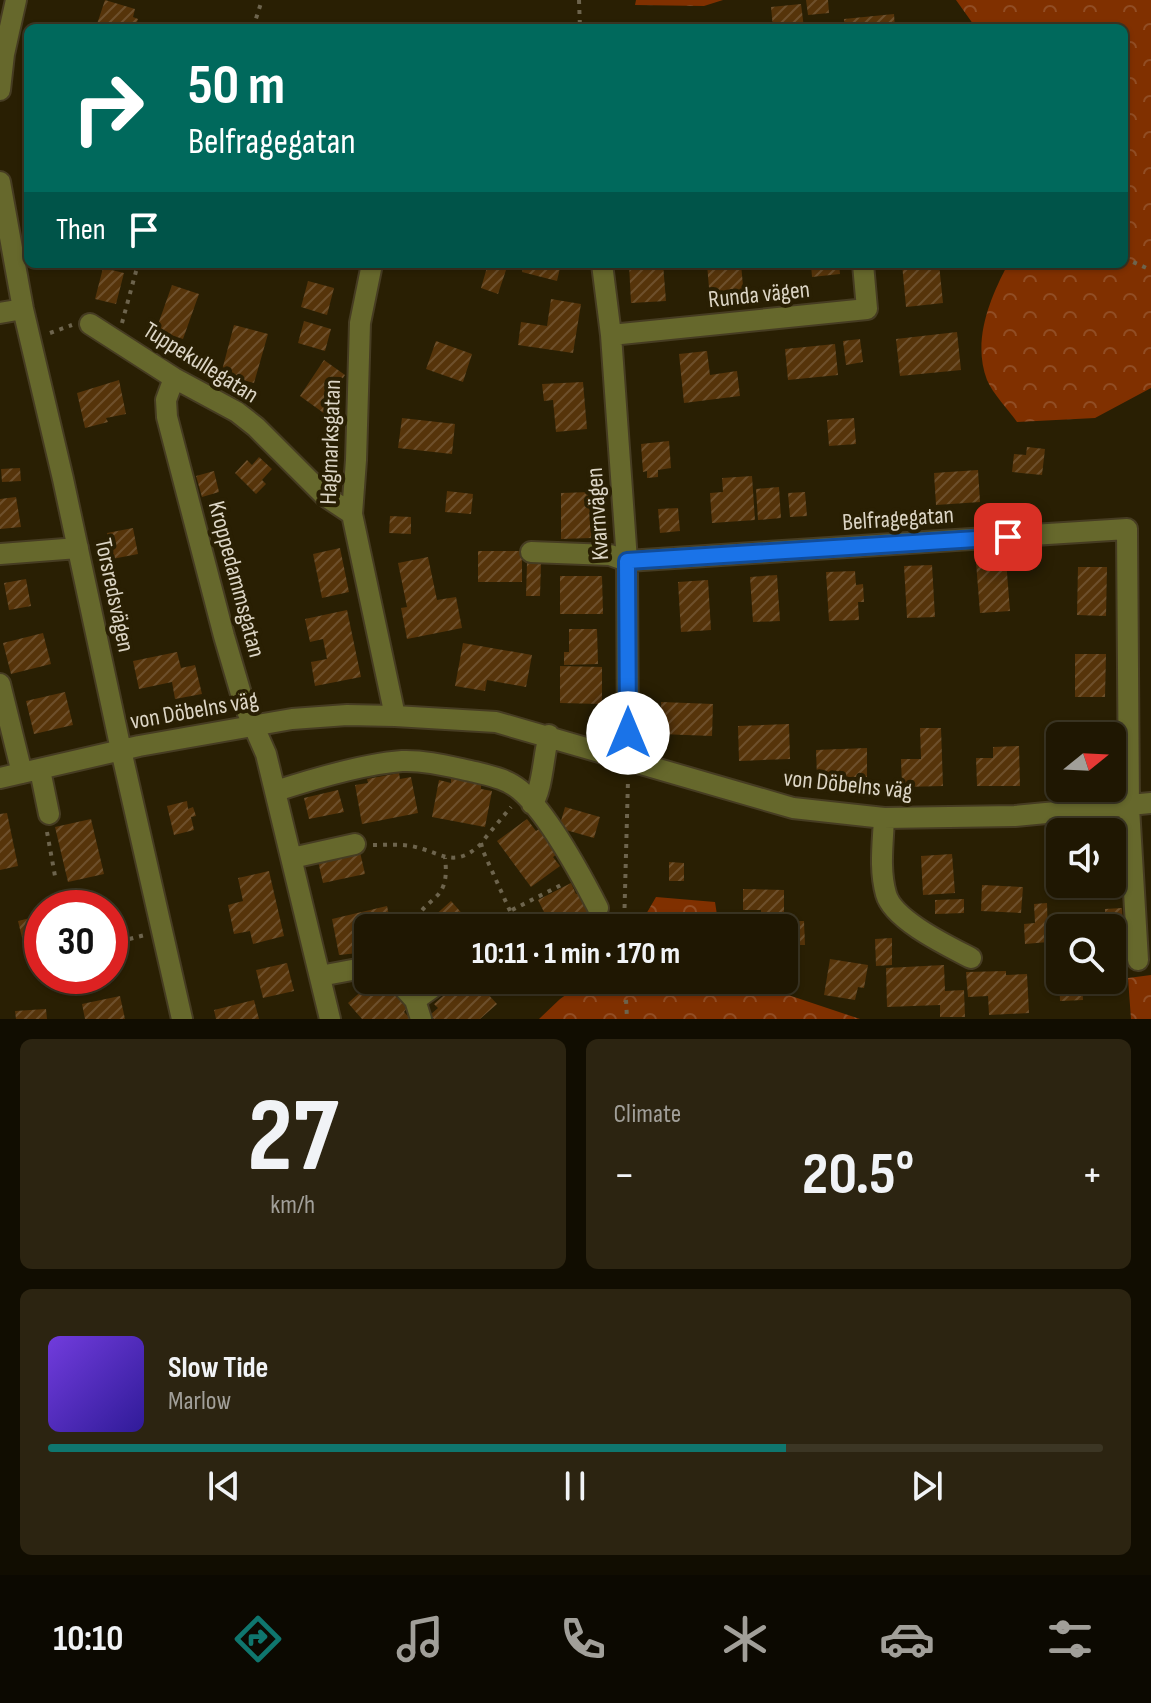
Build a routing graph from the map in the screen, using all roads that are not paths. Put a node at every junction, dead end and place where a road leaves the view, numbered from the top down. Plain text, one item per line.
1 (16, 0) edge
2 (4, 32) edge
3 (0, 90) edge
4 (0, 182) edge
5 (371, 268) edge
6 (603, 268) edge
7 (863, 268) edge
8 (23, 309) junction
9 (0, 313) edge
10 (90, 324) road end
11 (611, 335) junction
12 (174, 378) junction
13 (352, 514) junction
14 (78, 548) junction
15 (531, 552) dead end
16 (0, 554) edge
17 (627, 561) junction
18 (0, 684) edge
19 (395, 716) junction
20 (252, 726) junction
21 (549, 735) junction
22 (121, 750) junction
23 (628, 762) junction
24 (31, 772) junction
25 (0, 778) edge
26 (276, 791) junction
27 (528, 798) junction
28 (1151, 803) edge
29 (1129, 807) junction
30 (49, 814) road end
31 (884, 818) junction
32 (355, 844) road end
33 (292, 858) junction
34 (598, 908) dead end
35 (971, 958) dead end
36 (1138, 960) dead end
37 (354, 970) edge
38 (320, 976) junction
39 (431, 994) edge
40 (418, 1010) edge
41 (182, 1019) edge
42 (330, 1019) edge

1 - 2 street
2 - 3 street
4 - 8 street, Torsredsvägen
5 - 13 street, Hagmarksgatan
6 - 11 street, Kvarnvägen
7 - 11 street, Runda vägen
8 - 9 street
8 - 14 street, Torsredsvägen
10 - 12 street, Tuppekullegatan
11 - 17 street, Kvarnvägen
12 - 13 street, Tuppekullegatan
12 - 20 street, Kroppedammsgatan
13 - 19 street, Hagmarksgatan
14 - 16 street
14 - 22 street, Torsredsvägen
15 - 17 street, Belfragegatan
17 - 23 street, Kvarnvägen
17 - 29 street, Belfragegatan
18 - 24 street
19 - 20 street, von Döbelns väg
19 - 21 street, von Döbelns väg
20 - 22 street, von Döbelns väg
20 - 26 street, Kroppedammsgatan
21 - 23 street, von Döbelns väg
21 - 27 street
22 - 24 street, von Döbelns väg
22 - 41 street, Torsredsvägen
23 - 31 street, von Döbelns väg
24 - 25 street, von Döbelns väg
24 - 30 street
26 - 27 street
26 - 33 street, Kroppedammsgatan
27 - 34 street
28 - 29 street, von Döbelns väg
29 - 31 street, von Döbelns väg
29 - 36 street, Belfragegatan
31 - 35 street
32 - 33 street
33 - 38 street, Kroppedammsgatan
37 - 38 street
38 - 42 street, Kroppedammsgatan
39 - 40 street

